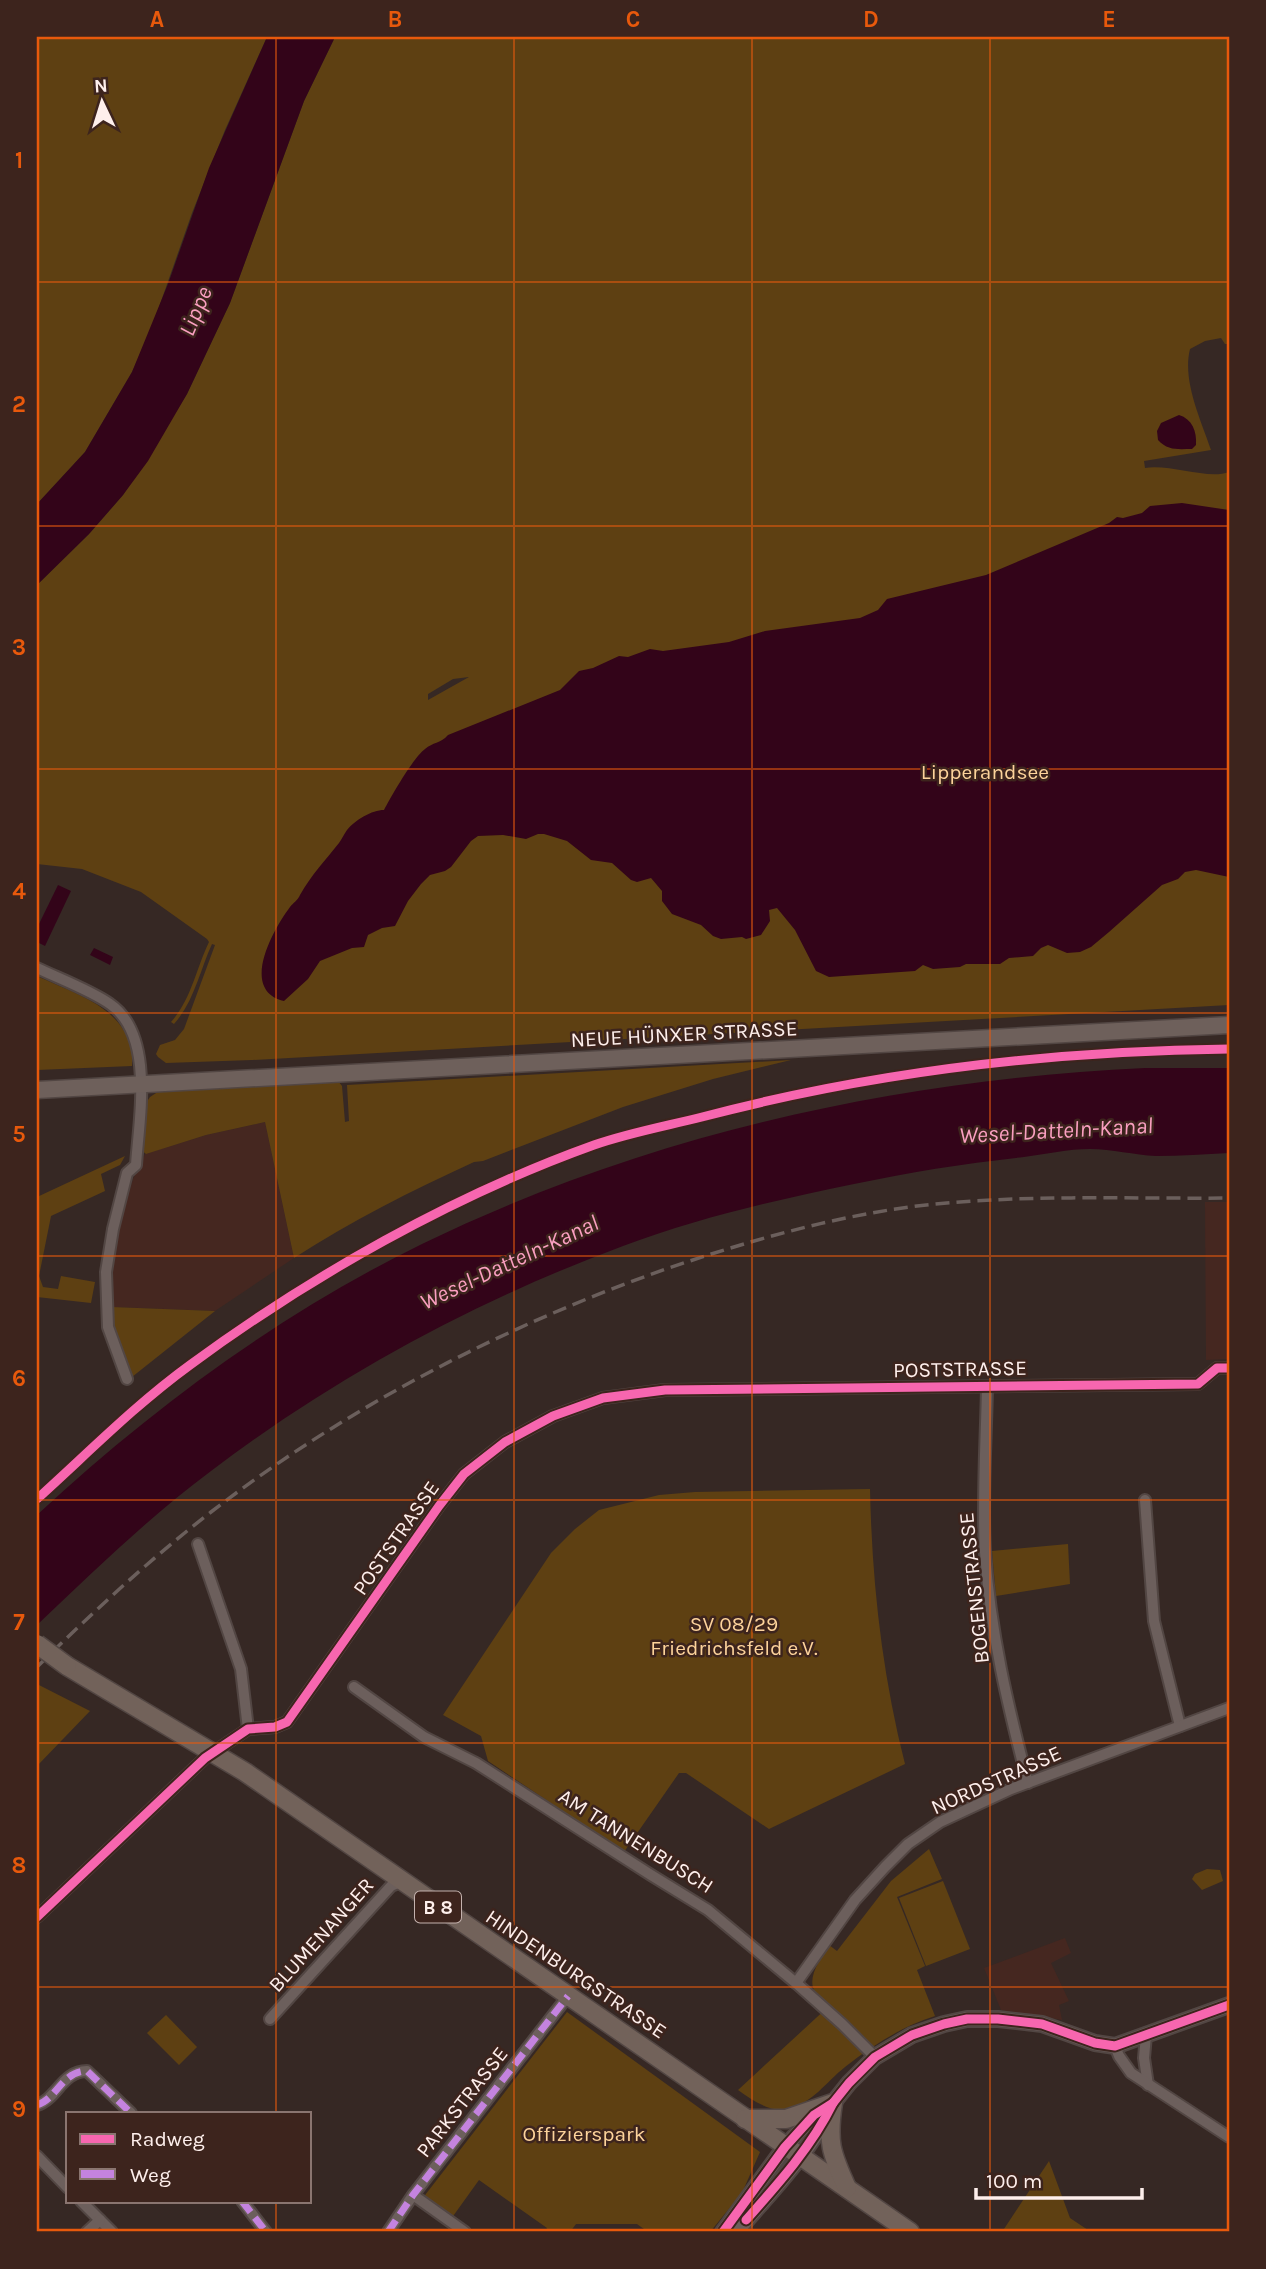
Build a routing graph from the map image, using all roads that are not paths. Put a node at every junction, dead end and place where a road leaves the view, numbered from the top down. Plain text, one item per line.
1 (37, 968) edge
2 (1229, 1024) edge
3 (141, 1084) junction
4 (37, 1090) edge
5 (1229, 1368) edge
6 (127, 1379) dead end
7 (987, 1387) junction
8 (1145, 1500) dead end
9 (198, 1544) dead end
10 (37, 1644) edge
11 (354, 1686) dead end
12 (1229, 1708) edge
13 (1180, 1726) junction
14 (248, 1730) junction
15 (213, 1753) junction
16 (1028, 1783) junction
17 (403, 1881) junction
18 (37, 1917) edge
19 (796, 1983) junction
20 (568, 1996) junction
21 (1229, 2005) edge
22 (270, 2019) dead end
23 (1146, 2035) junction
24 (1115, 2046) junction
25 (875, 2057) junction
26 (1148, 2085) junction
27 (833, 2103) junction
28 (37, 2105) edge
29 (130, 2112) edge
30 (745, 2119) junction
31 (1229, 2137) edge
32 (792, 2151) junction
33 (37, 2156) edge
34 (66, 2186) edge
35 (847, 2188) junction
36 (413, 2195) junction
37 (82, 2202) edge
38 (243, 2202) edge
39 (100, 2220) junction
40 (87, 2232) edge
41 (112, 2232) edge
42 (266, 2232) edge
43 (388, 2232) edge
44 (465, 2232) edge
45 (723, 2232) edge
46 (736, 2232) edge
47 (910, 2232) edge

1 - 3 street
2 - 3 main road, NEUE HÜNXER STRASSE
3 - 4 main road, NEUE HÜNXER STRASSE
3 - 6 street
5 - 7 street, POSTSTRASSE
7 - 14 street, POSTSTRASSE
7 - 16 street, BOGENSTRASSE
8 - 13 street
9 - 14 street
10 - 15 main road, HINDENBURGSTRASSE / B 8, bridge
11 - 19 street, AM TANNENBUSCH
12 - 13 street, NORDSTRASSE
13 - 16 street, NORDSTRASSE
14 - 15 street, POSTSTRASSE
15 - 17 main road, HINDENBURGSTRASSE / B 8
15 - 18 street, POSTSTRASSE
16 - 19 street, NORDSTRASSE
17 - 20 main road, HINDENBURGSTRASSE / B 8
17 - 22 street, BLUMENANGER
19 - 25 street, AM TANNENBUSCH
20 - 30 main road, HINDENBURGSTRASSE / B 8
20 - 36 street, PARKSTRASSE
21 - 23 street
23 - 24 street
23 - 26 street
24 - 25 street
24 - 26 street
25 - 27 street
26 - 31 street
27 - 30 main road
27 - 32 street
27 - 35 main road
28 - 29 street
30 - 32 main road, HINDENBURGSTRASSE / B 8
32 - 35 main road, HINDENBURGSTRASSE / B 8
32 - 45 street
32 - 46 street
33 - 34 street
35 - 47 main road, HINDENBURGSTRASSE / B 8
36 - 43 street, PARKSTRASSE
36 - 44 street
37 - 39 street
38 - 42 street
39 - 40 street
39 - 41 street

